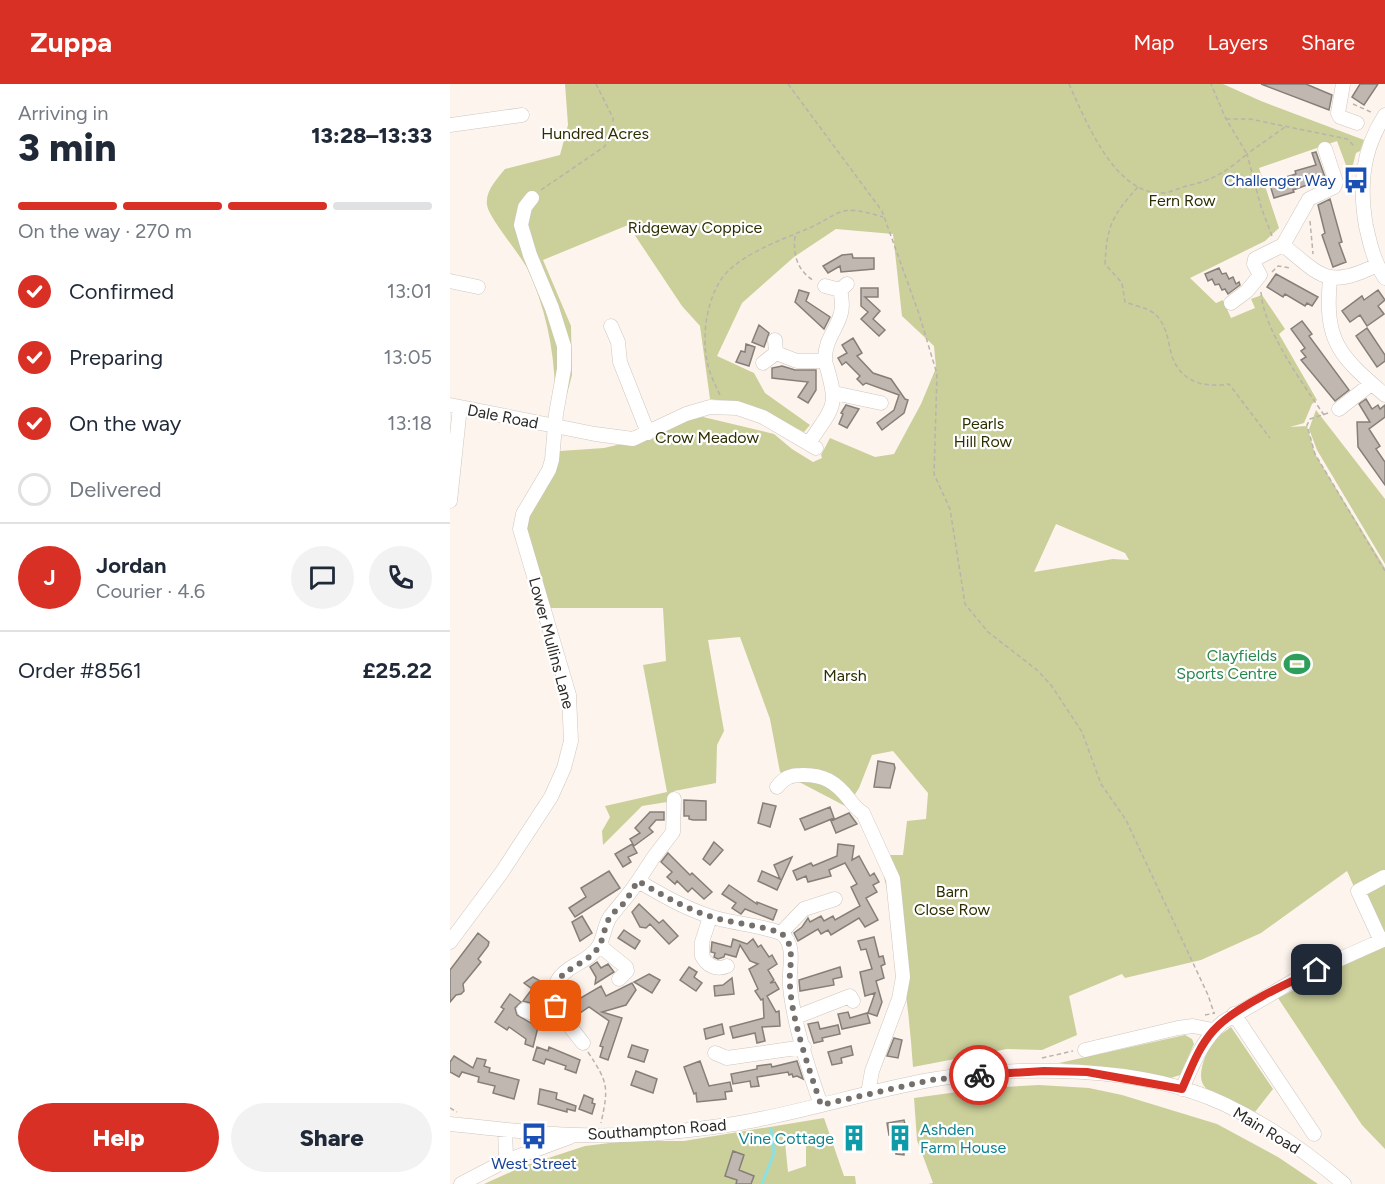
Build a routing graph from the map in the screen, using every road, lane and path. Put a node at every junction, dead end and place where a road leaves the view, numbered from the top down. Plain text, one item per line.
1 (596, 84) edge
2 (788, 84) edge
3 (1069, 84) edge
4 (1211, 84) edge
5 (1343, 87) edge
6 (522, 115) dead end
7 (1384, 116) edge
8 (1226, 119) junction
9 (1357, 123) dead end
10 (450, 125) edge
11 (1285, 127) junction
12 (1325, 149) dead end
13 (1368, 151) junction
14 (1246, 154) junction
15 (1138, 187) junction
16 (532, 198) joint
17 (884, 217) junction
18 (1310, 221) dead end
19 (795, 234) junction
20 (1281, 246) junction
21 (1315, 258) dead end
22 (1377, 265) junction
23 (1293, 269) dead end
24 (1385, 278) edge
25 (1330, 279) junction
26 (450, 281) edge
27 (1261, 281) junction
28 (825, 286) joint
29 (478, 287) dead end
30 (1231, 303) dead end
31 (611, 326) dead end
32 (825, 361) junction
33 (763, 363) dead end
34 (1371, 384) junction
35 (834, 393) junction
36 (1385, 395) edge
37 (881, 403) dead end
38 (455, 406) edge
39 (725, 407) junction
40 (1339, 409) joint
41 (1324, 416) junction
42 (556, 426) junction
43 (648, 433) junction
44 (1270, 438) dead end
45 (450, 501) edge
46 (1385, 571) edge
47 (777, 787) dead end
48 (674, 799) dead end
49 (1384, 877) edge
50 (638, 881) junction
51 (835, 899) dead end
52 (710, 917) junction
53 (781, 933) junction
54 (1383, 940) edge
55 (450, 942) edge
56 (600, 946) junction
57 (727, 966) dead end
58 (619, 979) dead end
59 (851, 993) dead end
60 (556, 1006) junction
61 (524, 1010) dead end
62 (1228, 1012) junction
63 (1214, 1013) junction
64 (796, 1017) junction
65 (1196, 1017) dead end
66 (1213, 1030) junction
67 (583, 1036) joint
68 (804, 1047) junction
69 (1082, 1050) joint
70 (715, 1053) dead end
71 (1036, 1059) dead end
72 (1182, 1089) junction
73 (868, 1093) junction
74 (821, 1105) junction
75 (450, 1108) edge
76 (454, 1119) edge
77 (596, 1126) dead end
78 (505, 1130) junction
79 (1314, 1134) dead end
80 (575, 1135) junction
81 (503, 1162) junction
82 (461, 1184) edge
83 (1344, 1184) edge

1 - 16 path
2 - 17 path
3 - 15 path
4 - 8 path
5 - 7 path
5 - 9 street
6 - 10 street
7 - 13 street
8 - 11 path
8 - 14 path
11 - 13 path
11 - 14 path
12 - 20 street
13 - 22 street
14 - 15 path
14 - 20 path
15 - 44 path
16 - 42 street, Lower Mullins Lane
17 - 19 path
17 - 63 path
18 - 21 path
19 - 28 path
19 - 39 path
20 - 25 street
20 - 27 street
22 - 24 street
22 - 25 street
23 - 27 path
25 - 34 street
26 - 29 street
27 - 30 street
27 - 41 path
28 - 32 street
31 - 43 street
32 - 33 street
32 - 35 street
34 - 36 street
34 - 40 street
35 - 37 street
35 - 39 street
38 - 42 street, Dale Road
38 - 45 street
39 - 43 street, Dale Road
40 - 41 path
41 - 46 path
42 - 43 street, Dale Road
42 - 55 street, Lower Mullins Lane
47 - 73 street
48 - 50 street
49 - 54 street
50 - 52 street
50 - 56 street
51 - 53 street
52 - 53 street
52 - 57 street
53 - 64 street
54 - 62 street
56 - 58 street
56 - 60 street
59 - 64 street
60 - 61 street
60 - 67 street
62 - 63 path
62 - 66 street
62 - 79 street
63 - 65 path
64 - 68 street
66 - 69 street
66 - 72 street
67 - 77 path
68 - 70 street
68 - 74 street
69 - 71 path
72 - 73 street, Southampton Road
72 - 83 street, Main Road
73 - 74 street, Southampton Road
74 - 80 street, Southampton Road
75 - 76 path
76 - 78 street, Southampton Road
78 - 80 street, Southampton Road
78 - 81 street
80 - 81 street
81 - 82 street

